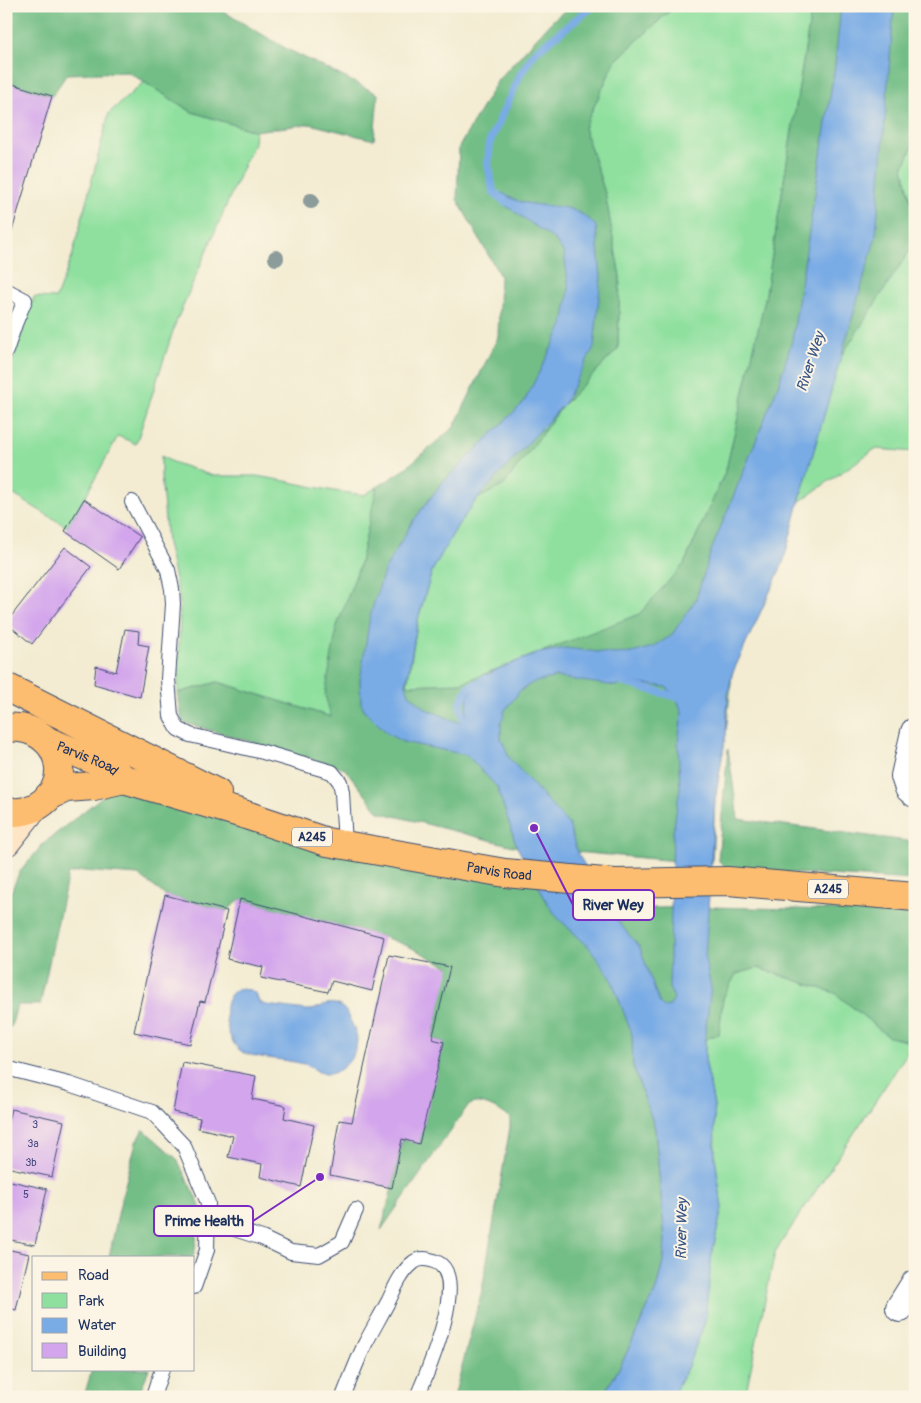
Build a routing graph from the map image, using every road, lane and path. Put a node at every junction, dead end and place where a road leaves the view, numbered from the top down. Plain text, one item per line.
1 (6, 290) edge
2 (6, 351) edge
3 (132, 502) dead end
4 (6, 687) edge
5 (11, 724) edge
6 (915, 732) edge
7 (47, 741) junction
8 (124, 779) junction
9 (910, 784) edge
10 (29, 806) edge
11 (296, 832) junction
12 (6, 842) edge
13 (345, 845) junction
14 (915, 897) edge
15 (6, 1068) edge
16 (356, 1210) dead end
17 (208, 1220) junction
18 (195, 1284) edge
19 (915, 1284) edge
20 (900, 1308) dead end
21 (162, 1370) edge
22 (153, 1397) edge
23 (342, 1397) edge
24 (416, 1397) edge

1 - 2 lane
3 - 13 lane
4 - 11 main road, A245
5 - 7 main road, Parvis Road
6 - 9 street
7 - 8 main road, Parvis Road / A245
7 - 10 main road
8 - 10 main road, Parvis Road / A245
8 - 11 main road, Parvis Road / A245
10 - 12 main road
11 - 13 main road, Parvis Road / A245
13 - 14 main road, Parvis Road / A245
15 - 17 lane
16 - 17 lane
17 - 18 lane
19 - 20 street
21 - 22 lane
23 - 24 lane

